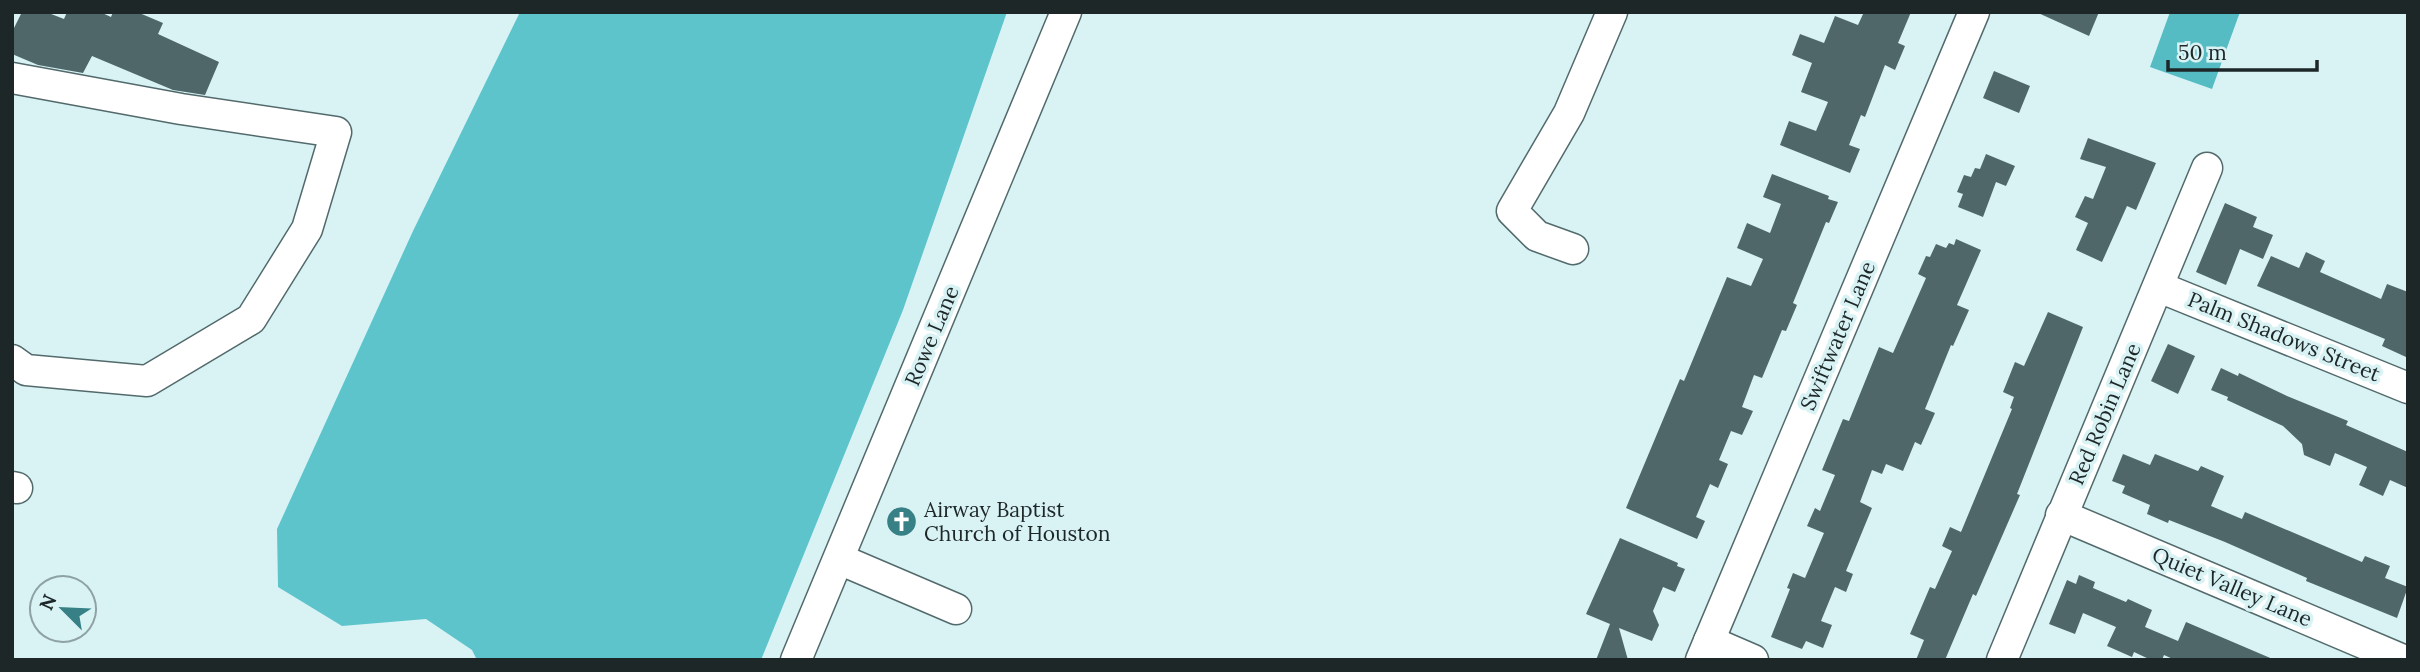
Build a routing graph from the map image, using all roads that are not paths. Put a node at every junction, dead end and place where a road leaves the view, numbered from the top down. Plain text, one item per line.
1 (1066, 12) edge
2 (1612, 12) edge
3 (1974, 12) edge
4 (12, 78) edge
5 (2207, 168) dead end
6 (1573, 249) dead end
7 (2159, 287) junction
8 (12, 360) edge
9 (2408, 388) edge
10 (2061, 515) junction
11 (838, 559) junction
12 (956, 609) dead end
13 (1705, 650) edge
14 (796, 660) edge
15 (1753, 660) edge
16 (2002, 660) edge
17 (2403, 660) edge

1 - 11 street, Rowe Lane
2 - 6 street
3 - 13 street, Swiftwater Lane
4 - 8 street
5 - 7 street, Red Robin Lane
7 - 9 street, Palm Shadows Street
7 - 10 street, Red Robin Lane
10 - 16 street, Red Robin Lane
10 - 17 street, Quiet Valley Lane
11 - 12 street
11 - 14 street, Rowe Lane
13 - 15 street

